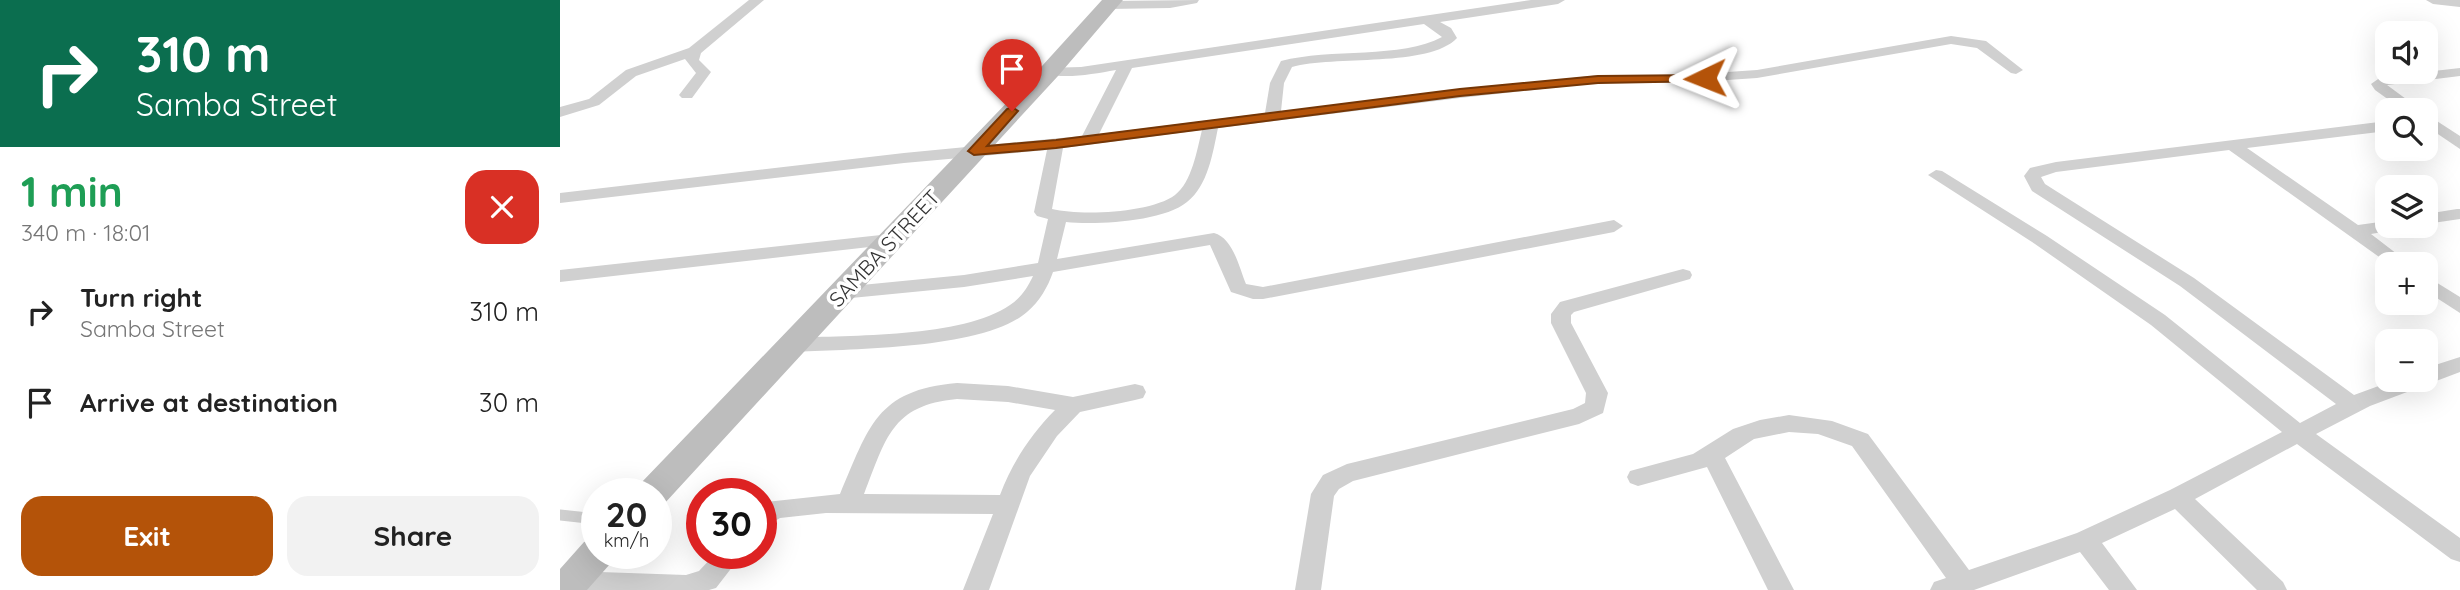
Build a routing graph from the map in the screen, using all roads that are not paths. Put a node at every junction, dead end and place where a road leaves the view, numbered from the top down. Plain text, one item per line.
1 (757, 0) edge
2 (1192, 0) edge
3 (1558, 0) edge
4 (2433, 0) edge
5 (1111, 2) edge
6 (2460, 4) edge
7 (1467, 6) edge
8 (1424, 19) junction
9 (694, 51) junction
10 (1126, 65) junction
11 (2016, 70) dead end
12 (1050, 71) junction
13 (2460, 72) edge
14 (687, 95) dead end
15 (2396, 98) edge
16 (560, 112) edge
17 (1272, 117) junction
18 (1212, 124) junction
19 (2375, 128) edge
20 (2438, 128) edge
21 (1088, 139) junction
22 (1056, 144) junction
23 (2460, 144) edge
24 (2233, 146) junction
25 (974, 151) junction
26 (1936, 174) dead end
27 (560, 198) edge
28 (2457, 214) dead end
29 (1058, 216) junction
30 (2438, 217) edge
31 (1614, 226) dead end
32 (2375, 228) edge
33 (2355, 232) junction
34 (890, 240) junction
35 (2384, 252) edge
36 (1047, 269) junction
37 (1683, 275) dead end
38 (560, 276) edge
39 (2438, 290) edge
40 (841, 293) junction
41 (2460, 306) edge
42 (792, 345) junction
43 (2460, 364) edge
44 (2438, 372) edge
45 (1135, 392) dead end
46 (2386, 392) edge
47 (1073, 405) junction
48 (2352, 405) junction
49 (2299, 434) junction
50 (1712, 455) junction
51 (1638, 477) dead end
52 (667, 478) edge
53 (2178, 497) junction
54 (848, 503) junction
55 (1008, 505) junction
56 (777, 509) edge
57 (560, 515) edge
58 (581, 517) edge
59 (2085, 540) junction
60 (2460, 552) edge
61 (582, 569) edge
62 (717, 569) edge
63 (567, 586) edge
64 (1954, 586) edge
65 (976, 590) edge
66 (1308, 590) edge
67 (1781, 590) edge
68 (2124, 590) edge
69 (2274, 590) edge

1 - 9 street
2 - 5 street
3 - 7 street
4 - 6 street
5 - 12 main road, SAMBA STREET
7 - 8 street
8 - 10 street
8 - 17 street
9 - 14 street
9 - 16 street
10 - 12 street
10 - 21 street
11 - 17 street
12 - 25 main road, SAMBA STREET
13 - 15 street
17 - 18 street
18 - 21 street
18 - 29 street
19 - 24 street
20 - 23 street
21 - 22 street
22 - 25 street
22 - 29 street
24 - 33 street
24 - 48 street
25 - 27 street
25 - 34 main road, SAMBA STREET
26 - 49 street
28 - 30 street
29 - 36 street
31 - 36 street
32 - 33 street
33 - 35 street
34 - 38 street
34 - 40 main road, SAMBA STREET
36 - 40 street
36 - 42 street
37 - 66 street
39 - 41 street
40 - 42 main road, SAMBA STREET
42 - 52 main road, SAMBA STREET
43 - 44 street
45 - 47 street
46 - 48 street
47 - 54 street
47 - 55 street
48 - 49 street
49 - 53 street
49 - 60 street
50 - 51 street
50 - 64 street
50 - 67 street
53 - 59 street
53 - 69 street
54 - 55 street
54 - 56 street
55 - 65 street
57 - 58 lane
59 - 64 street
59 - 68 street
61 - 63 main road
62 - 63 street

